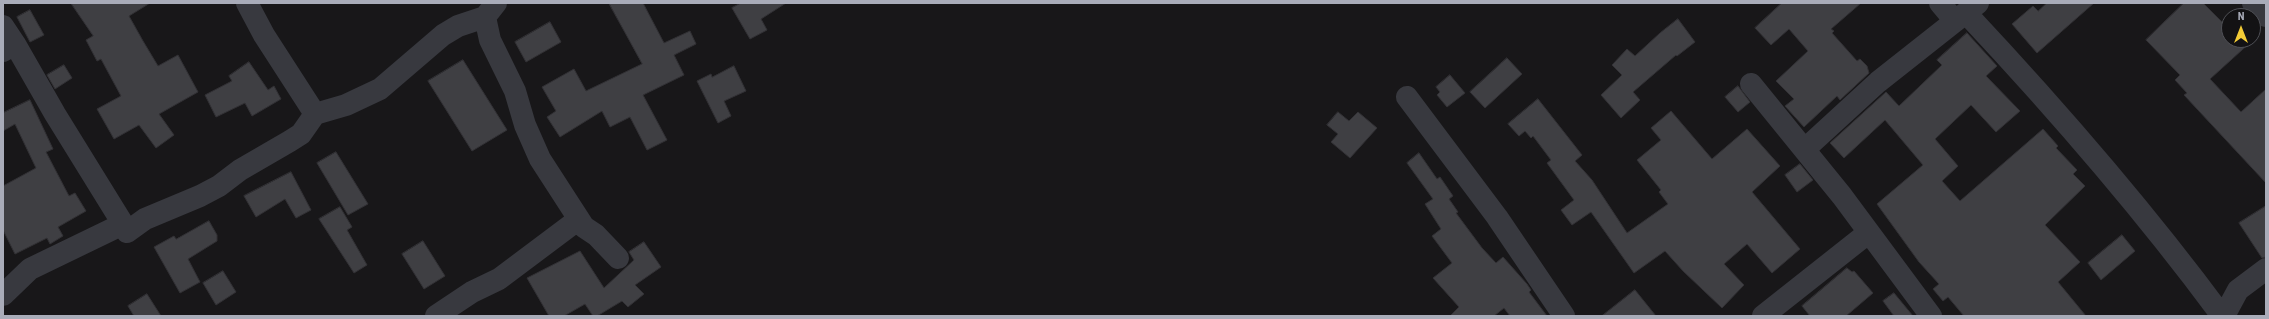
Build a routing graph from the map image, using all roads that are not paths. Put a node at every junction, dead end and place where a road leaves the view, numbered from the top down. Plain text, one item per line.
1 (247, 3) edge
2 (1940, 3) edge
3 (2253, 3) edge
4 (490, 10) edge
5 (1966, 12) edge
6 (2266, 16) edge
7 (3, 26) edge
8 (9, 47) edge
9 (1751, 84) dead end
10 (1407, 97) dead end
11 (315, 114) junction
12 (1805, 149) junction
13 (580, 219) junction
14 (123, 224) junction
15 (1868, 233) junction
16 (618, 258) dead end
17 (2266, 270) edge
18 (2238, 290) junction
19 (2204, 292) junction
20 (3, 295) edge
21 (436, 316) edge
22 (1564, 316) edge
23 (1763, 316) edge
24 (1931, 316) edge
25 (2223, 316) edge

1 - 11 street
2 - 5 street
3 - 6 street
4 - 11 street
4 - 13 street
5 - 12 street
5 - 19 street
7 - 8 street
8 - 14 street
9 - 12 street
10 - 22 street
11 - 14 street
12 - 15 street
13 - 16 street
13 - 21 street
14 - 20 street
15 - 23 street
15 - 24 street
17 - 18 street
18 - 19 street
18 - 25 street
19 - 25 street

